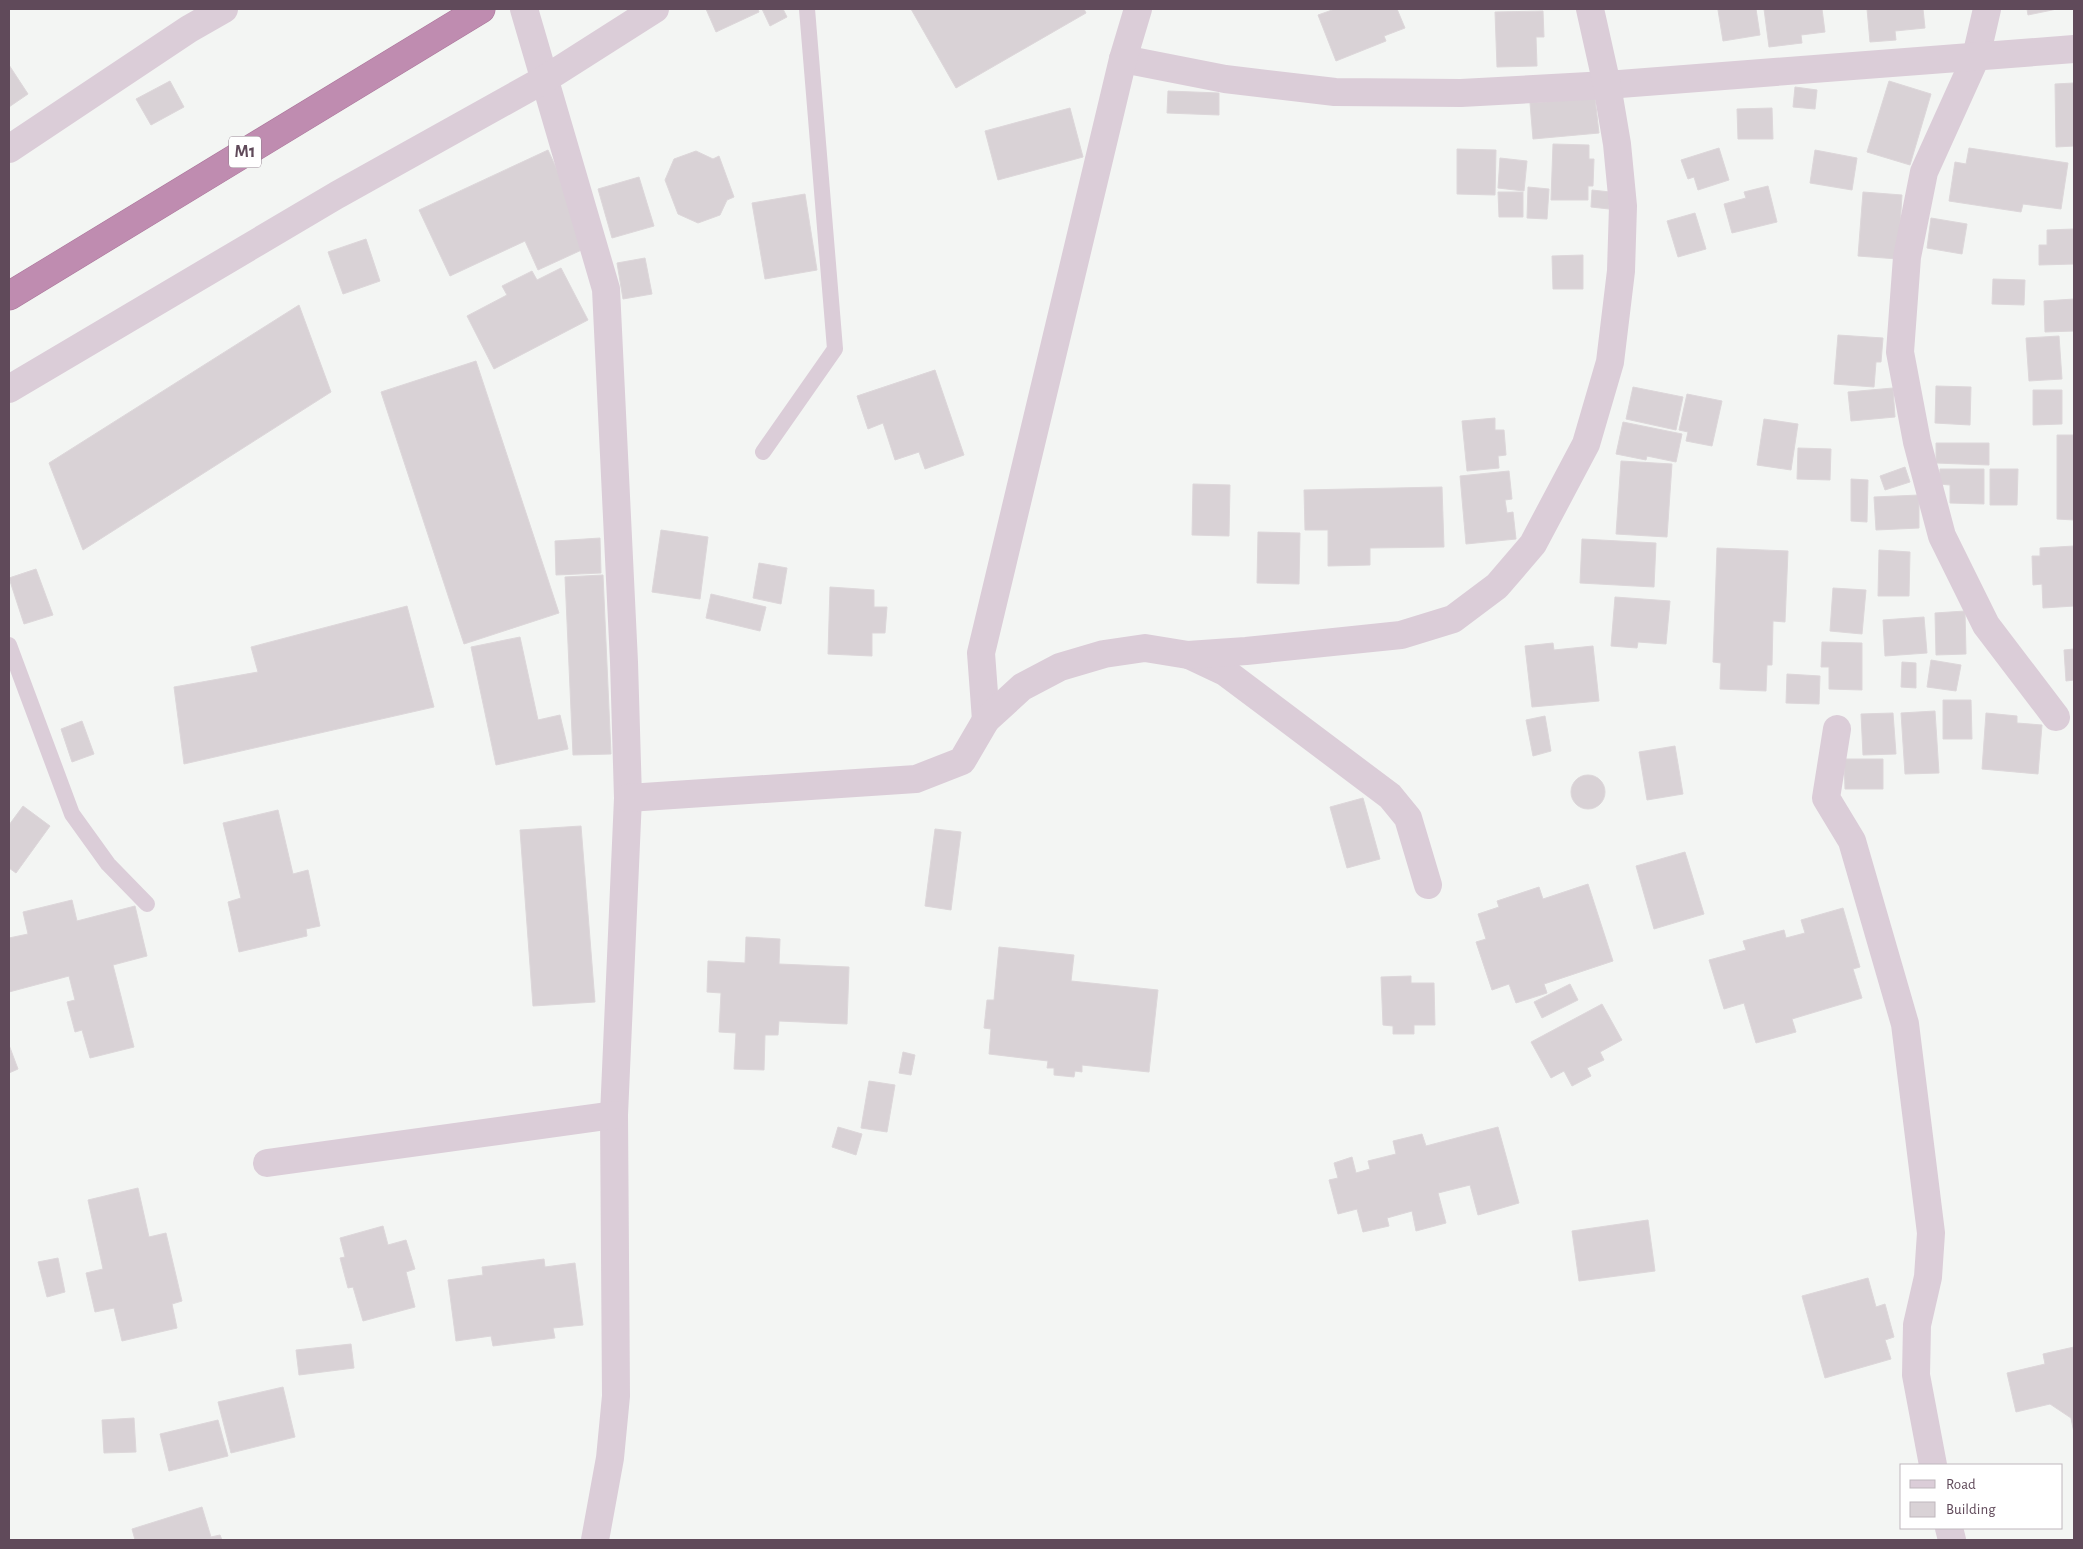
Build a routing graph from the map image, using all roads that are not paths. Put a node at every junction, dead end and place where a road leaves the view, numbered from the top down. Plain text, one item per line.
1 (224, 9) edge
2 (481, 9) edge
3 (524, 9) edge
4 (655, 9) edge
5 (807, 9) edge
6 (1138, 9) edge
7 (1590, 9) edge
8 (1987, 9) edge
9 (185, 19) edge
10 (2074, 49) edge
11 (1976, 57) junction
12 (1123, 59) junction
13 (545, 79) junction
14 (1607, 85) junction
15 (9, 149) edge
16 (9, 296) edge
17 (9, 389) edge
18 (763, 452) dead end
19 (9, 645) edge
20 (1188, 655) junction
21 (2056, 717) dead end
22 (986, 720) junction
23 (1838, 729) dead end
24 (628, 798) junction
25 (1428, 885) dead end
26 (147, 904) dead end
27 (614, 1115) junction
28 (267, 1163) dead end
29 (1933, 1464) edge
30 (595, 1540) edge

1 - 9 street
2 - 16 highway, M1
3 - 13 street
4 - 13 street
5 - 18 lane
6 - 12 street
7 - 14 street
8 - 11 street
9 - 15 street
10 - 11 street
11 - 14 street
11 - 21 street
12 - 14 street
12 - 22 street
13 - 17 street
13 - 24 street
14 - 20 street
19 - 26 lane
20 - 22 street
20 - 25 street
22 - 24 street
23 - 29 street
24 - 27 street
27 - 28 street
27 - 30 street

